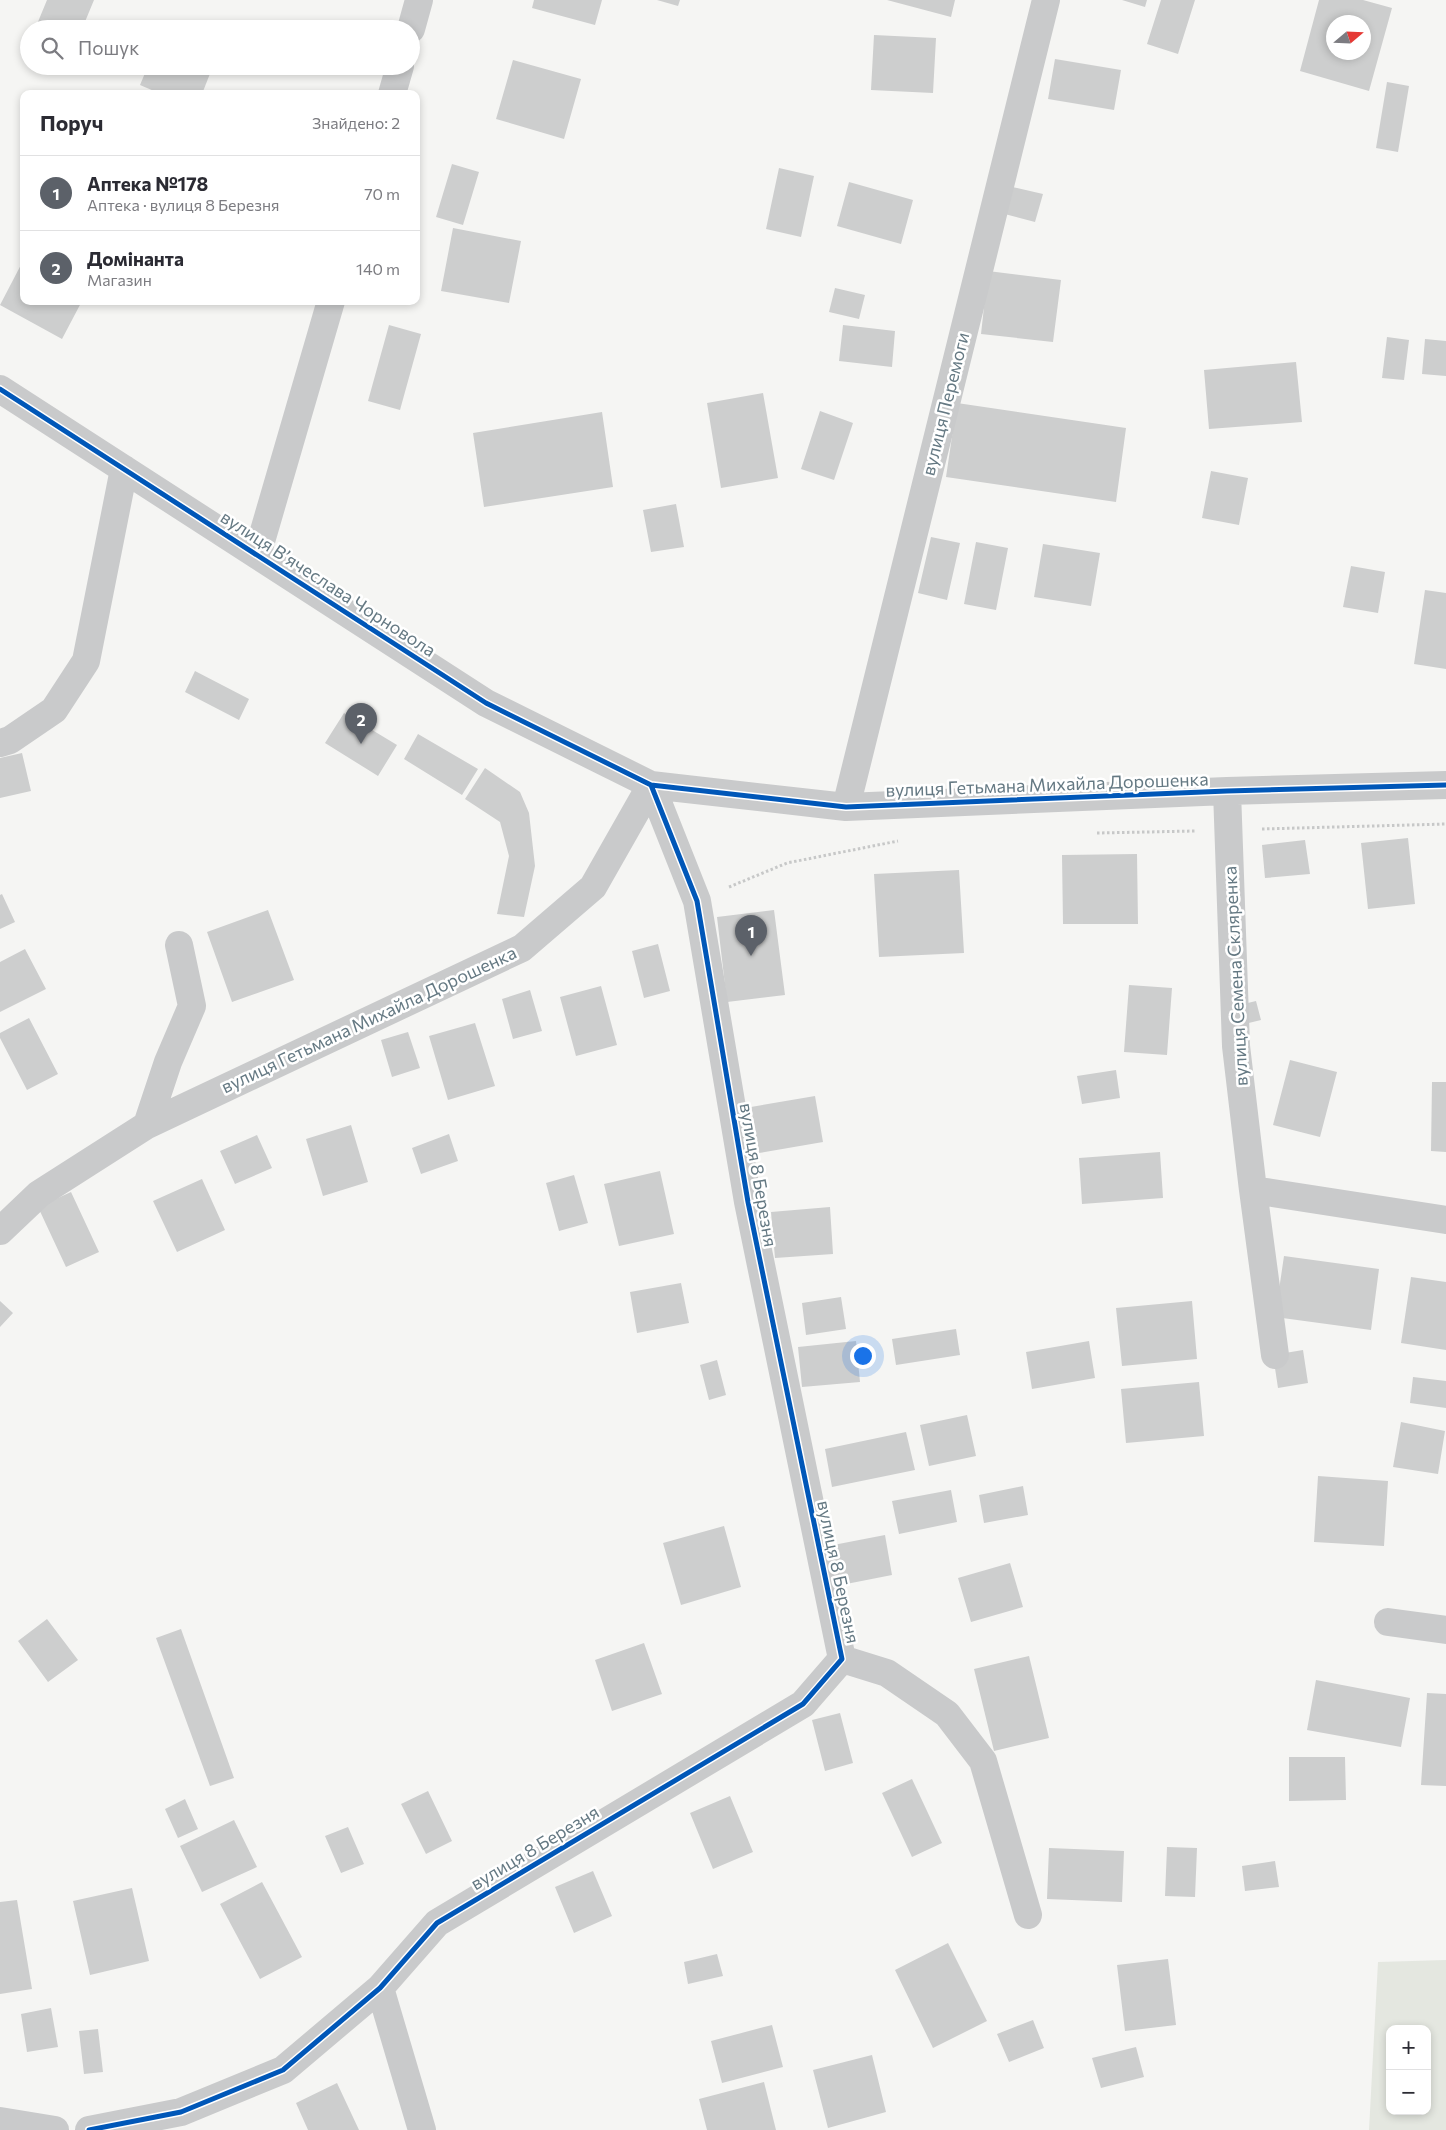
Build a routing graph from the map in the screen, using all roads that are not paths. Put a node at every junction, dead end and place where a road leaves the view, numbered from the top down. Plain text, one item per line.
1 (419, 0) edge
2 (1046, 0) edge
3 (413, 20) edge
4 (397, 75) edge
5 (393, 90) edge
6 (330, 305) edge
7 (0, 389) edge
8 (124, 469) junction
9 (257, 555) junction
10 (0, 743) edge
11 (651, 785) junction
12 (1446, 786) edge
13 (1227, 791) junction
14 (846, 807) junction
15 (179, 945) dead end
16 (147, 1125) junction
17 (1253, 1190) junction
18 (1446, 1220) edge
19 (0, 1231) edge
20 (1275, 1355) dead end
21 (1388, 1622) dead end
22 (1446, 1630) edge
23 (842, 1659) junction
24 (1028, 1915) dead end
25 (380, 1988) junction
26 (0, 2121) edge
27 (55, 2130) edge
28 (89, 2130) edge
29 (422, 2130) edge

1 - 3 street
2 - 14 street, вулиця Перемоги
4 - 5 street
6 - 9 street
7 - 8 street, вулиця Вʼячеслава Чорновола
8 - 9 street, вулиця Вʼячеслава Чорновола
8 - 10 street
9 - 11 street, вулиця Вʼячеслава Чорновола
11 - 14 street, вулиця Гетьмана Михайла Дорошенка
11 - 16 street, вулиця Гетьмана Михайла Дорошенка
11 - 23 street, вулиця 8 Березня
12 - 13 street, вулиця Гетьмана Михайла Дорошенка
13 - 14 street, вулиця Гетьмана Михайла Дорошенка
13 - 17 street, вулиця Семена Скляренка
15 - 16 street
16 - 19 street, вулиця Гетьмана Михайла Дорошенка
17 - 18 street
17 - 20 street, вулиця Семена Скляренка
21 - 22 street
23 - 24 street, вулиця 8 Березня
23 - 25 street, вулиця 8 Березня
25 - 28 street, вулиця 8 Березня
25 - 29 street
26 - 27 street

